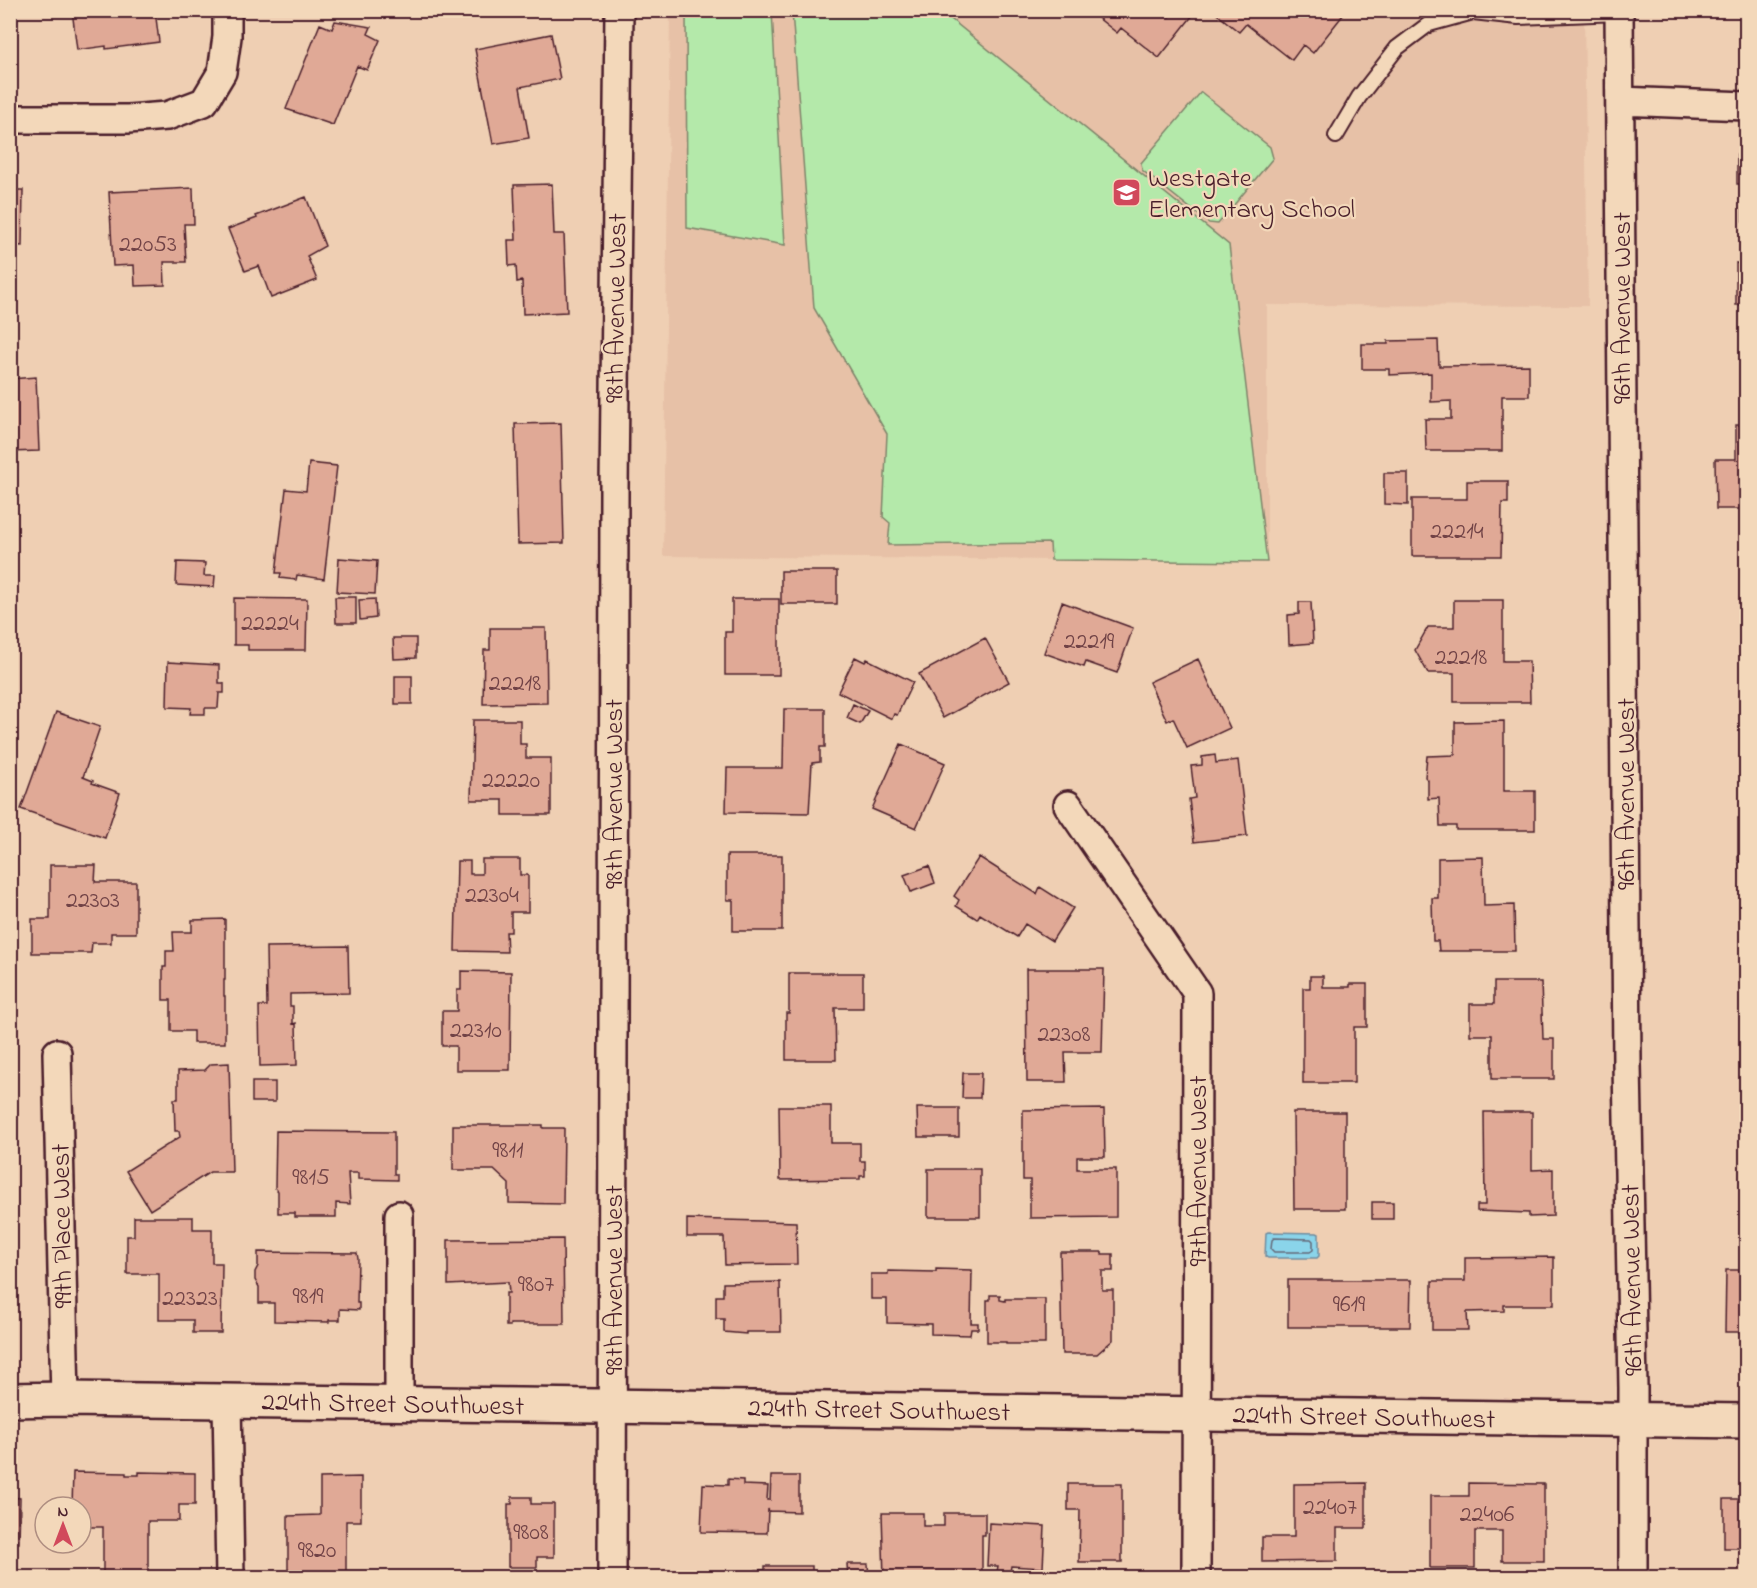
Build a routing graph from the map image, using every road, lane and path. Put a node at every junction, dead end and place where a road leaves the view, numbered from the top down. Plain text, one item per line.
1 (227, 10) edge
2 (619, 10) edge
3 (1619, 12) edge
4 (1620, 101) junction
5 (1746, 106) edge
6 (10, 119) edge
7 (1336, 136) dead end
8 (1068, 805) dead end
9 (57, 1053) dead end
10 (399, 1215) dead end
11 (65, 1399) junction
12 (10, 1400) edge
13 (226, 1401) junction
14 (399, 1402) junction
15 (613, 1406) junction
16 (1197, 1413) junction
17 (1633, 1420) junction
18 (1746, 1421) edge
19 (230, 1578) edge
20 (612, 1578) edge
21 (1197, 1578) edge
22 (1634, 1578) edge

1 - 6 street
2 - 15 street, 98th Avenue West
3 - 4 street, 96th Avenue West
3 - 7 lane
4 - 5 street
4 - 17 street, 96th Avenue West
8 - 16 street, 97th Avenue West
9 - 11 street, 99th Place West
10 - 14 street
11 - 12 street, 224th Street Southwest
11 - 13 street, 224th Street Southwest
13 - 14 street, 224th Street Southwest
13 - 19 street
14 - 15 street, 224th Street Southwest
15 - 16 street, 224th Street Southwest
15 - 20 street, 98th Avenue West
16 - 17 street, 224th Street Southwest
16 - 21 street, 97th Avenue West
17 - 18 street, 224th Street Southwest
17 - 22 street, 96th Avenue West

